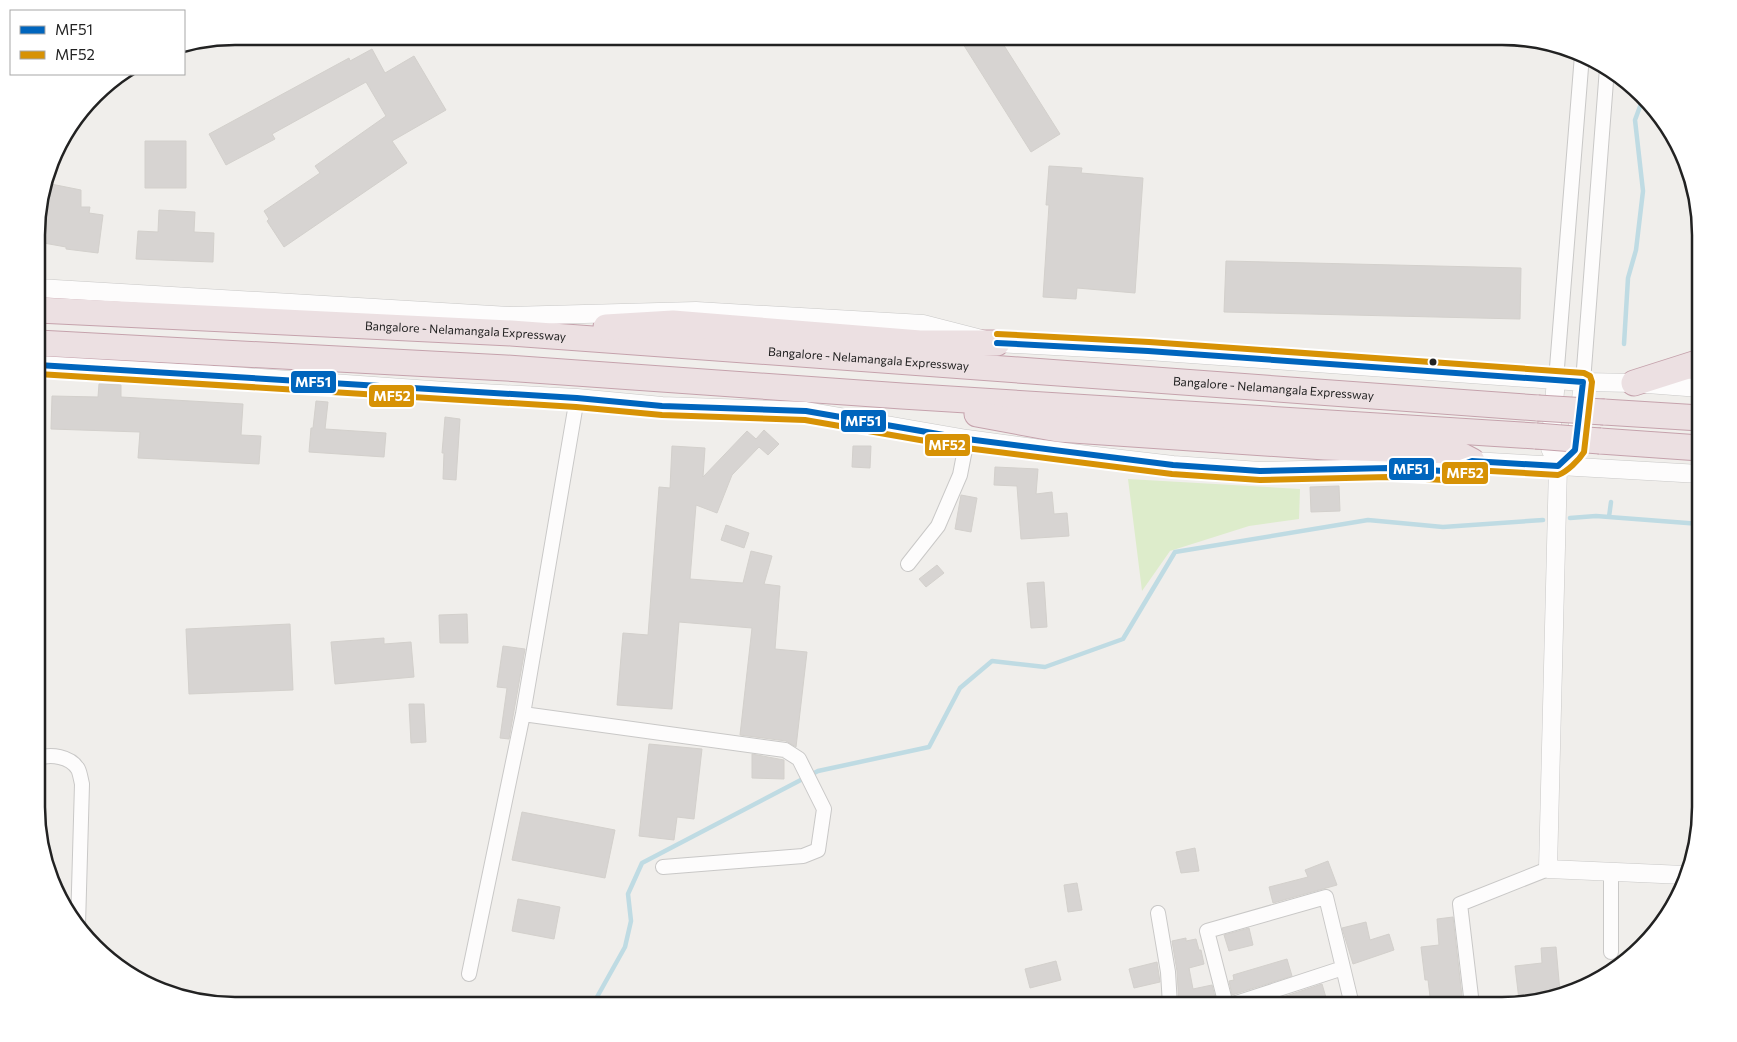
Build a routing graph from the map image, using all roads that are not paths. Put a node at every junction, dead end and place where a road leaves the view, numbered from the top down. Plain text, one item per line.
1 (1581, 63) edge
2 (1606, 77) edge
3 (45, 288) edge
4 (45, 310) edge
5 (511, 333) junction
6 (45, 343) edge
7 (997, 343) junction
8 (45, 365) edge
9 (1692, 365) edge
10 (1556, 380) junction
11 (1583, 382) junction
12 (1634, 383) junction
13 (1692, 387) edge
14 (902, 396) junction
15 (578, 398) junction
16 (1692, 418) edge
17 (967, 439) junction
18 (1692, 447) edge
19 (1472, 461) junction
20 (1558, 466) junction
21 (1692, 474) edge
22 (908, 564) dead end
23 (524, 714) junction
24 (45, 757) edge
25 (662, 867) dead end
26 (1548, 869) junction
27 (1611, 872) junction
28 (1680, 875) edge
29 (1158, 912) dead end
30 (78, 914) edge
31 (1611, 952) dead end
32 (1343, 968) junction
33 (469, 974) dead end
34 (1169, 997) edge
35 (1224, 997) edge
36 (1254, 997) edge
37 (1350, 997) edge
38 (1471, 997) edge

1 - 10 street
2 - 11 street
3 - 7 street
4 - 5 highway, Bangalore - Nelamangala Expressway
5 - 7 highway
5 - 16 highway, Bangalore - Nelamangala Expressway, bridge
6 - 14 highway
7 - 10 street
8 - 15 street
9 - 12 highway
10 - 11 street
10 - 20 street
11 - 12 street
11 - 20 street
12 - 13 street
14 - 18 highway, bridge
14 - 19 highway
15 - 17 street
15 - 23 street
17 - 19 street
17 - 22 street
19 - 20 street
20 - 21 street
20 - 26 street
23 - 25 street
23 - 33 street
24 - 30 street
26 - 27 street
26 - 38 street
27 - 28 street
27 - 31 street
29 - 34 street
32 - 35 street
32 - 36 street
32 - 37 street

